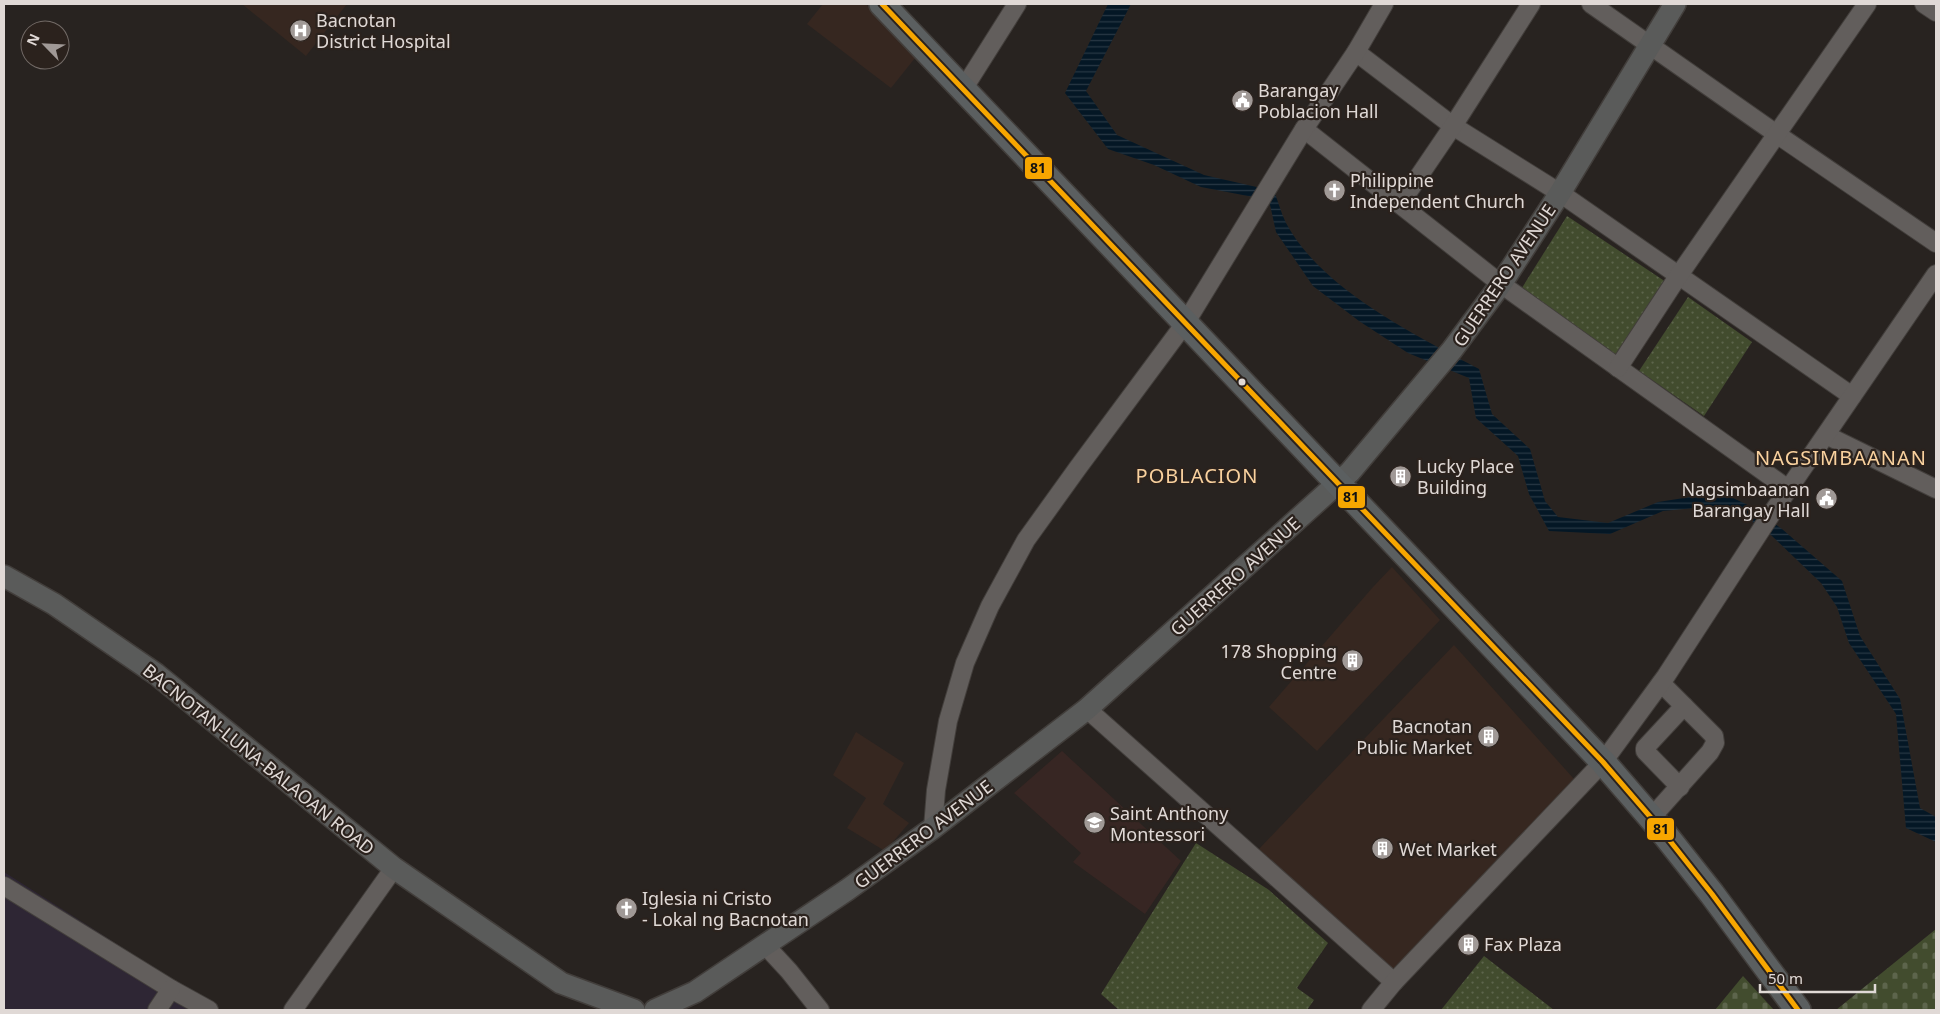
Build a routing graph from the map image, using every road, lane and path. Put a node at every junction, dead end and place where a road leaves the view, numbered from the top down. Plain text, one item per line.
1 (882, 4) edge
2 (1017, 4) edge
3 (1384, 4) edge
4 (1531, 4) edge
5 (1591, 4) edge
6 (1675, 4) edge
7 (1867, 4) edge
8 (1924, 4) edge
9 (1936, 12) edge
10 (1650, 46) junction
11 (1356, 52) junction
12 (964, 88) junction
13 (1453, 126) junction
14 (1304, 129) junction
15 (1778, 135) junction
16 (1560, 193) junction
17 (1400, 204) junction
18 (1936, 243) edge
19 (1936, 274) edge
20 (1680, 275) junction
21 (1500, 284) junction
22 (1186, 322) junction
23 (1618, 368) junction
24 (1852, 396) junction
25 (1826, 435) junction
26 (1337, 484) junction
27 (1788, 489) junction
28 (1936, 489) edge
29 (4, 576) edge
30 (1661, 683) junction
31 (1684, 706) junction
32 (1087, 709) junction
33 (1603, 762) junction
34 (1680, 787) junction
35 (1651, 818) junction
36 (933, 828) junction
37 (394, 868) junction
38 (4, 886) edge
39 (765, 945) junction
40 (1394, 982) junction
41 (171, 989) junction
42 (157, 1010) edge
43 (210, 1010) edge
44 (294, 1010) edge
45 (634, 1010) edge
46 (655, 1010) edge
47 (820, 1010) edge
48 (1371, 1010) edge
49 (1798, 1010) edge

1 - 12 highway
2 - 12 street
3 - 11 street
4 - 13 street
5 - 10 street
6 - 10 main road, GUERRERO AVENUE
7 - 15 street
8 - 9 street
10 - 15 street
10 - 16 main road, GUERRERO AVENUE
11 - 13 street
11 - 14 street
12 - 22 highway
13 - 16 street
13 - 17 street
14 - 17 street
14 - 22 street
15 - 18 street
15 - 20 street
16 - 20 street
16 - 21 main road, GUERRERO AVENUE
17 - 21 street
19 - 24 street
20 - 23 street
20 - 24 street
21 - 23 street
21 - 26 main road, GUERRERO AVENUE
22 - 26 highway
22 - 36 street
23 - 27 street
24 - 25 street
25 - 27 street
25 - 28 street
26 - 32 main road, GUERRERO AVENUE
26 - 33 highway
27 - 30 street
29 - 37 main road, BACNOTAN-LUNA-BALAOAN ROAD
30 - 31 street
30 - 33 street
31 - 34 street
31 - 34 street
32 - 36 main road, GUERRERO AVENUE
32 - 40 street
33 - 35 highway
33 - 40 street
34 - 35 street
35 - 49 highway
36 - 39 main road, GUERRERO AVENUE
37 - 44 street
37 - 45 main road, BACNOTAN-LUNA-BALAOAN ROAD
38 - 41 street
39 - 46 main road, GUERRERO AVENUE
39 - 47 street
40 - 48 street
41 - 42 street
41 - 43 street

